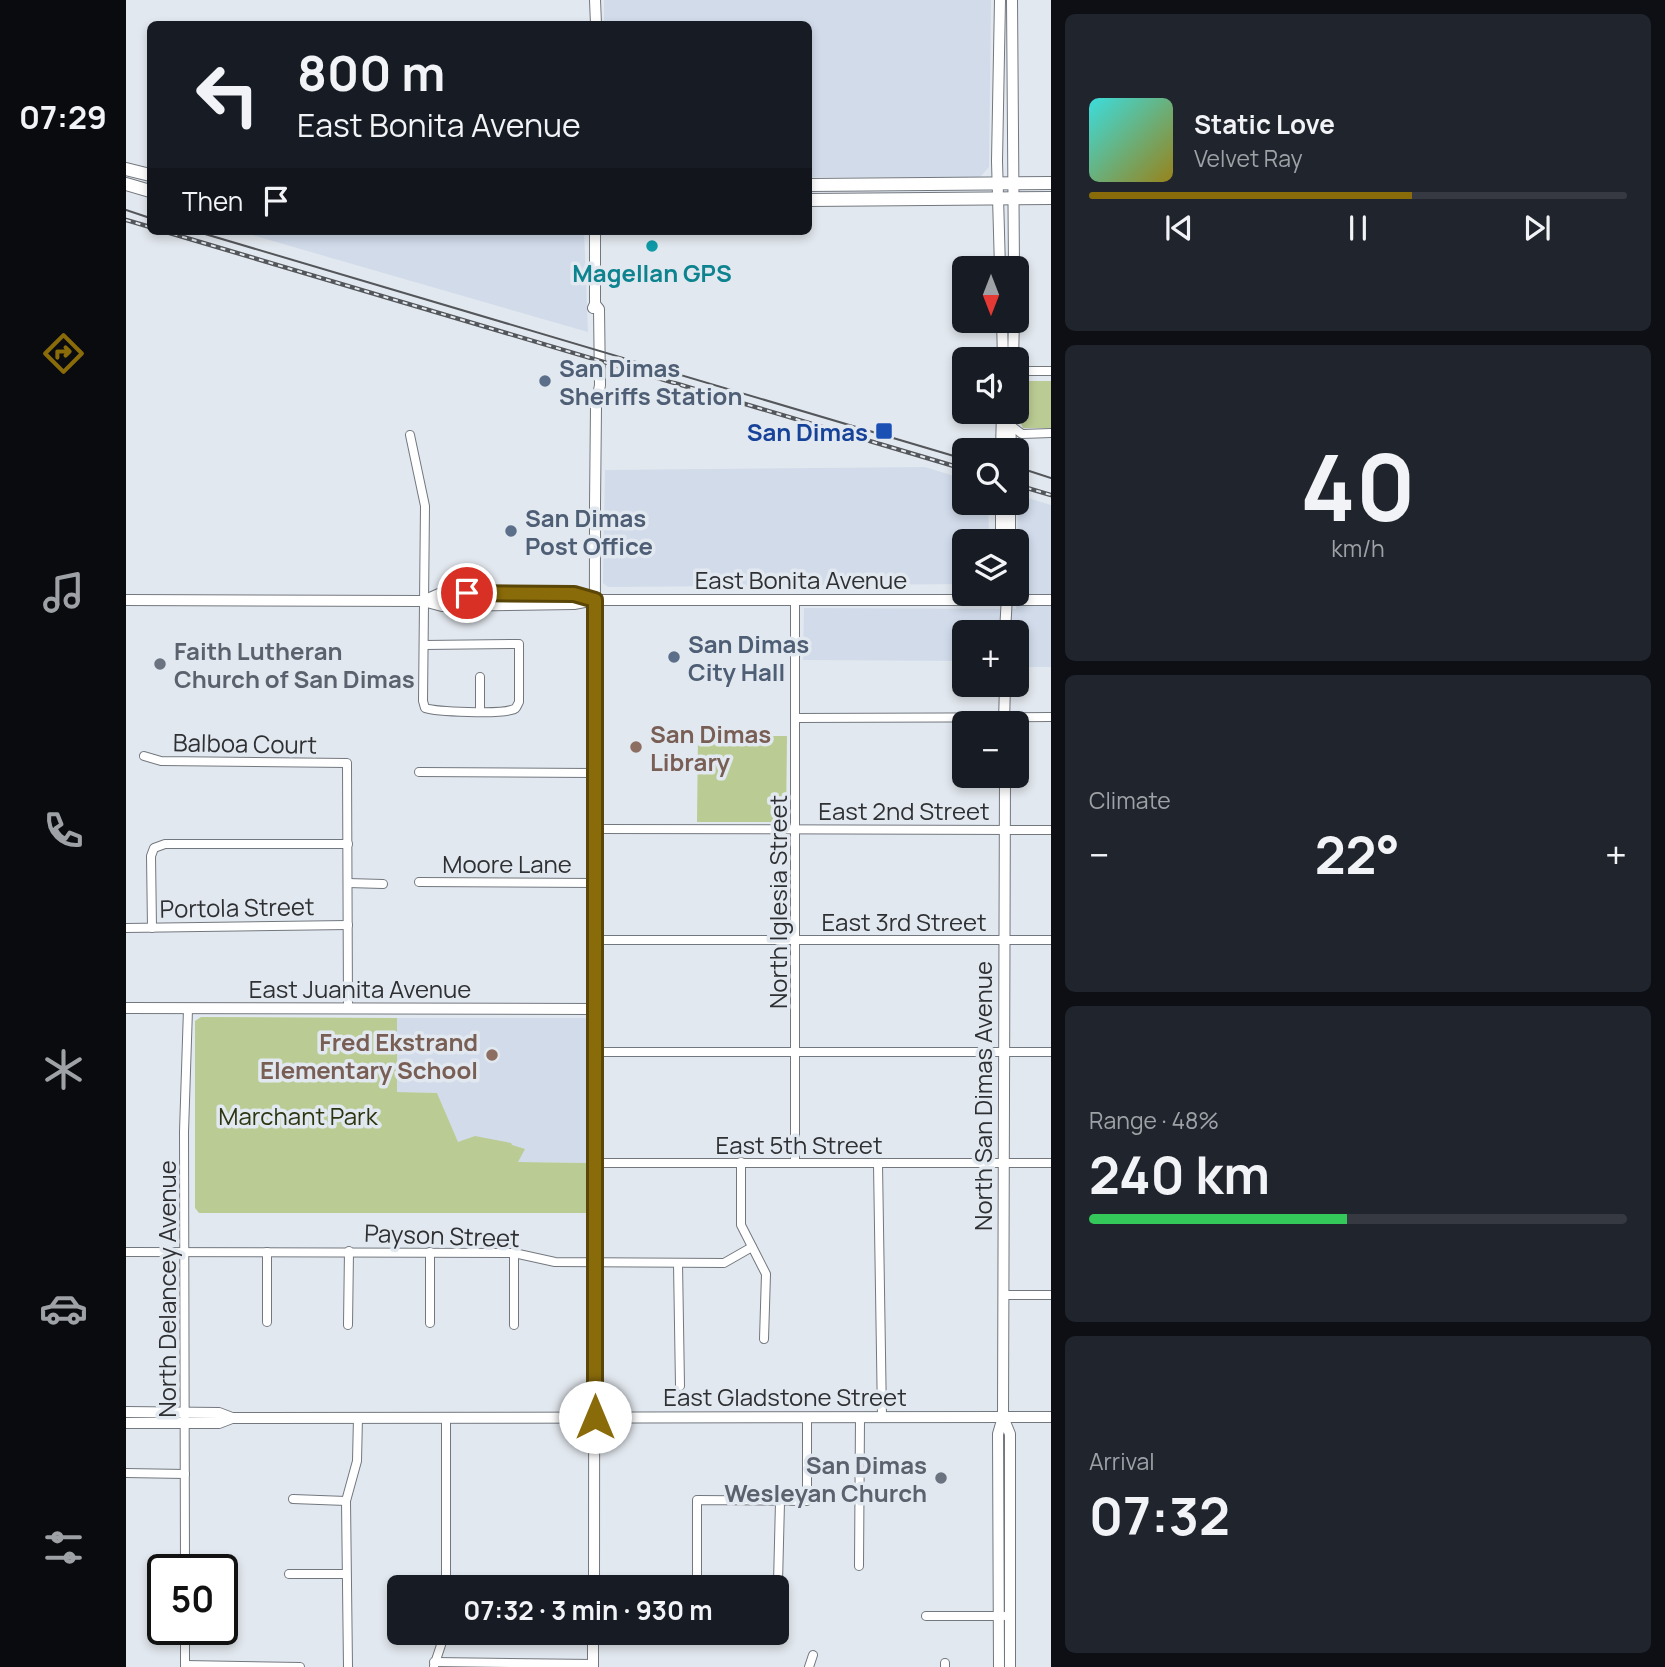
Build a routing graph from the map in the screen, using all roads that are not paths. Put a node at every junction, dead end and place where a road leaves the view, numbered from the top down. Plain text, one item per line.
1 (1000, 0) edge
2 (1012, 0) edge
3 (596, 1) edge
4 (596, 21) edge
5 (126, 169) edge
6 (147, 174) edge
7 (997, 183) junction
8 (1013, 183) junction
9 (1051, 183) edge
10 (126, 184) edge
11 (812, 184) edge
12 (147, 190) edge
13 (998, 198) junction
14 (1014, 198) junction
15 (1051, 198) edge
16 (812, 200) edge
17 (595, 235) edge
18 (1000, 256) edge
19 (1014, 256) edge
20 (1029, 371) edge
21 (1051, 371) edge
22 (1010, 425) joint
23 (1051, 433) edge
24 (410, 435) dead end
25 (1011, 438) edge
26 (952, 597) edge
27 (1029, 598) edge
28 (126, 600) edge
29 (595, 600) junction
30 (795, 600) junction
31 (1051, 600) edge
32 (424, 601) junction
33 (424, 645) junction
34 (480, 677) dead end
35 (480, 711) junction
36 (1051, 717) edge
37 (795, 718) junction
38 (1029, 718) edge
39 (952, 720) edge
40 (144, 756) dead end
41 (419, 772) dead end
42 (594, 773) junction
43 (1004, 788) edge
44 (594, 829) junction
45 (796, 829) junction
46 (1004, 830) junction
47 (1051, 830) edge
48 (348, 845) junction
49 (419, 882) dead end
50 (348, 883) junction
51 (594, 883) junction
52 (383, 884) dead end
53 (348, 925) junction
54 (126, 928) edge
55 (152, 928) junction
56 (595, 940) junction
57 (796, 940) junction
58 (1003, 940) junction
59 (1051, 940) edge
60 (126, 1008) edge
61 (188, 1009) junction
62 (348, 1009) junction
63 (595, 1009) junction
64 (594, 1052) junction
65 (796, 1052) junction
66 (1003, 1052) junction
67 (1051, 1052) edge
68 (594, 1163) junction
69 (741, 1163) junction
70 (795, 1163) junction
71 (1051, 1163) edge
72 (878, 1164) junction
73 (1003, 1164) junction
74 (752, 1247) junction
75 (349, 1251) junction
76 (126, 1252) edge
77 (185, 1252) junction
78 (267, 1252) junction
79 (430, 1252) junction
80 (514, 1252) junction
81 (594, 1263) junction
82 (678, 1263) junction
83 (1003, 1295) junction
84 (1051, 1295) edge
85 (267, 1322) dead end
86 (430, 1323) dead end
87 (348, 1325) dead end
88 (514, 1325) dead end
89 (764, 1339) dead end
90 (680, 1386) dead end
91 (126, 1412) edge
92 (358, 1417) junction
93 (446, 1417) junction
94 (595, 1417) junction
95 (882, 1417) junction
96 (1003, 1417) junction
97 (1051, 1417) edge
98 (186, 1418) junction
99 (807, 1418) junction
100 (860, 1418) junction
101 (126, 1423) edge
102 (126, 1473) edge
103 (185, 1474) junction
104 (293, 1499) dead end
105 (346, 1501) junction
106 (780, 1502) junction
107 (185, 1554) edge
108 (859, 1566) dead end
109 (289, 1574) dead end
110 (345, 1574) junction
111 (446, 1575) edge
112 (594, 1575) edge
113 (697, 1575) edge
114 (778, 1575) edge
115 (926, 1616) dead end
116 (1004, 1616) junction
117 (185, 1645) edge
118 (441, 1645) edge
119 (593, 1645) edge
120 (813, 1654) dead end
121 (434, 1664) edge
122 (538, 1665) edge
123 (185, 1666) edge
124 (271, 1666) edge
125 (593, 1666) edge
126 (300, 1667) edge
127 (348, 1667) edge
128 (809, 1667) edge
129 (999, 1667) edge
130 (1010, 1667) edge

1 - 7 main road
2 - 8 main road
3 - 4 main road
5 - 6 main road
7 - 8 main road
7 - 11 main road
7 - 13 main road
8 - 9 main road
8 - 14 main road
10 - 12 main road
13 - 14 main road
13 - 16 main road
13 - 18 main road
14 - 15 main road
14 - 19 main road
17 - 29 main road
20 - 21 street
22 - 23 street
22 - 25 main road
24 - 32 street
26 - 30 main road, East Bonita Avenue
27 - 31 main road, East Bonita Avenue
28 - 32 main road, East Bonita Avenue
29 - 30 main road, East Bonita Avenue
29 - 32 main road, East Bonita Avenue
29 - 42 main road
30 - 37 street, North Iglesia Street
32 - 33 street
33 - 35 street
33 - 35 street
34 - 35 street
36 - 38 street
37 - 39 street
37 - 45 street, North Iglesia Street
40 - 48 street, Balboa Court
41 - 42 street
42 - 44 main road
43 - 46 main road, North San Dimas Avenue
44 - 45 street, East 2nd Street
44 - 51 main road
45 - 46 street, East 2nd Street
45 - 57 street, North Iglesia Street
46 - 47 street, East 2nd Street
46 - 58 main road, North San Dimas Avenue
48 - 50 street
48 - 55 street
49 - 51 street, Moore Lane
50 - 52 street
50 - 53 street
51 - 56 main road
53 - 55 street, Portola Street
53 - 62 street
54 - 55 street, Portola Street
56 - 57 street, East 3rd Street
56 - 63 main road
57 - 58 street, East 3rd Street
57 - 65 street, North Iglesia Street
58 - 59 street, East 3rd Street
58 - 66 main road, North San Dimas Avenue
60 - 61 main road, East Juanita Avenue
61 - 62 main road, East Juanita Avenue
61 - 77 street, North Delancey Avenue
62 - 63 main road, East Juanita Avenue
63 - 64 main road
64 - 65 street
64 - 68 main road
65 - 66 street
65 - 70 street, North Iglesia Street
66 - 67 street
66 - 73 main road, North San Dimas Avenue
68 - 69 street, East 5th Street
68 - 81 main road
69 - 70 street, East 5th Street
69 - 74 street
70 - 72 street, East 5th Street
71 - 73 street, East 5th Street
72 - 73 street, East 5th Street
72 - 95 street
73 - 83 main road, North San Dimas Avenue
74 - 82 street, Payson Street
74 - 89 street
75 - 78 street, Payson Street
75 - 79 street, Payson Street
75 - 87 street
76 - 77 street, Payson Street
77 - 78 street, Payson Street
77 - 98 street, North Delancey Avenue
78 - 85 street
79 - 80 street, Payson Street
79 - 86 street
80 - 81 street, Payson Street
80 - 88 street
81 - 82 street, Payson Street
81 - 94 main road
82 - 90 street
83 - 84 street
83 - 96 main road, North San Dimas Avenue
91 - 98 main road, East Gladstone Street
92 - 93 main road, East Gladstone Street
92 - 98 main road, East Gladstone Street
92 - 105 street
93 - 94 main road, East Gladstone Street
93 - 111 street
94 - 99 main road, East Gladstone Street
94 - 112 main road
95 - 96 main road, East Gladstone Street
95 - 100 main road, East Gladstone Street
96 - 97 main road, East Gladstone Street
96 - 116 main road, North San Dimas Avenue
98 - 101 main road, East Gladstone Street
98 - 103 street, North Delancey Avenue
99 - 100 main road, East Gladstone Street
99 - 106 street
100 - 108 street
102 - 103 street
103 - 107 street, North Delancey Avenue
104 - 105 street
105 - 110 street
106 - 113 street
106 - 114 street
109 - 110 street
110 - 127 street
115 - 116 street
116 - 129 main road, North San Dimas Avenue
116 - 130 main road, North San Dimas Avenue
117 - 123 street
118 - 121 street
119 - 125 main road
120 - 128 street
121 - 122 street
122 - 125 street
123 - 124 street
124 - 126 street

